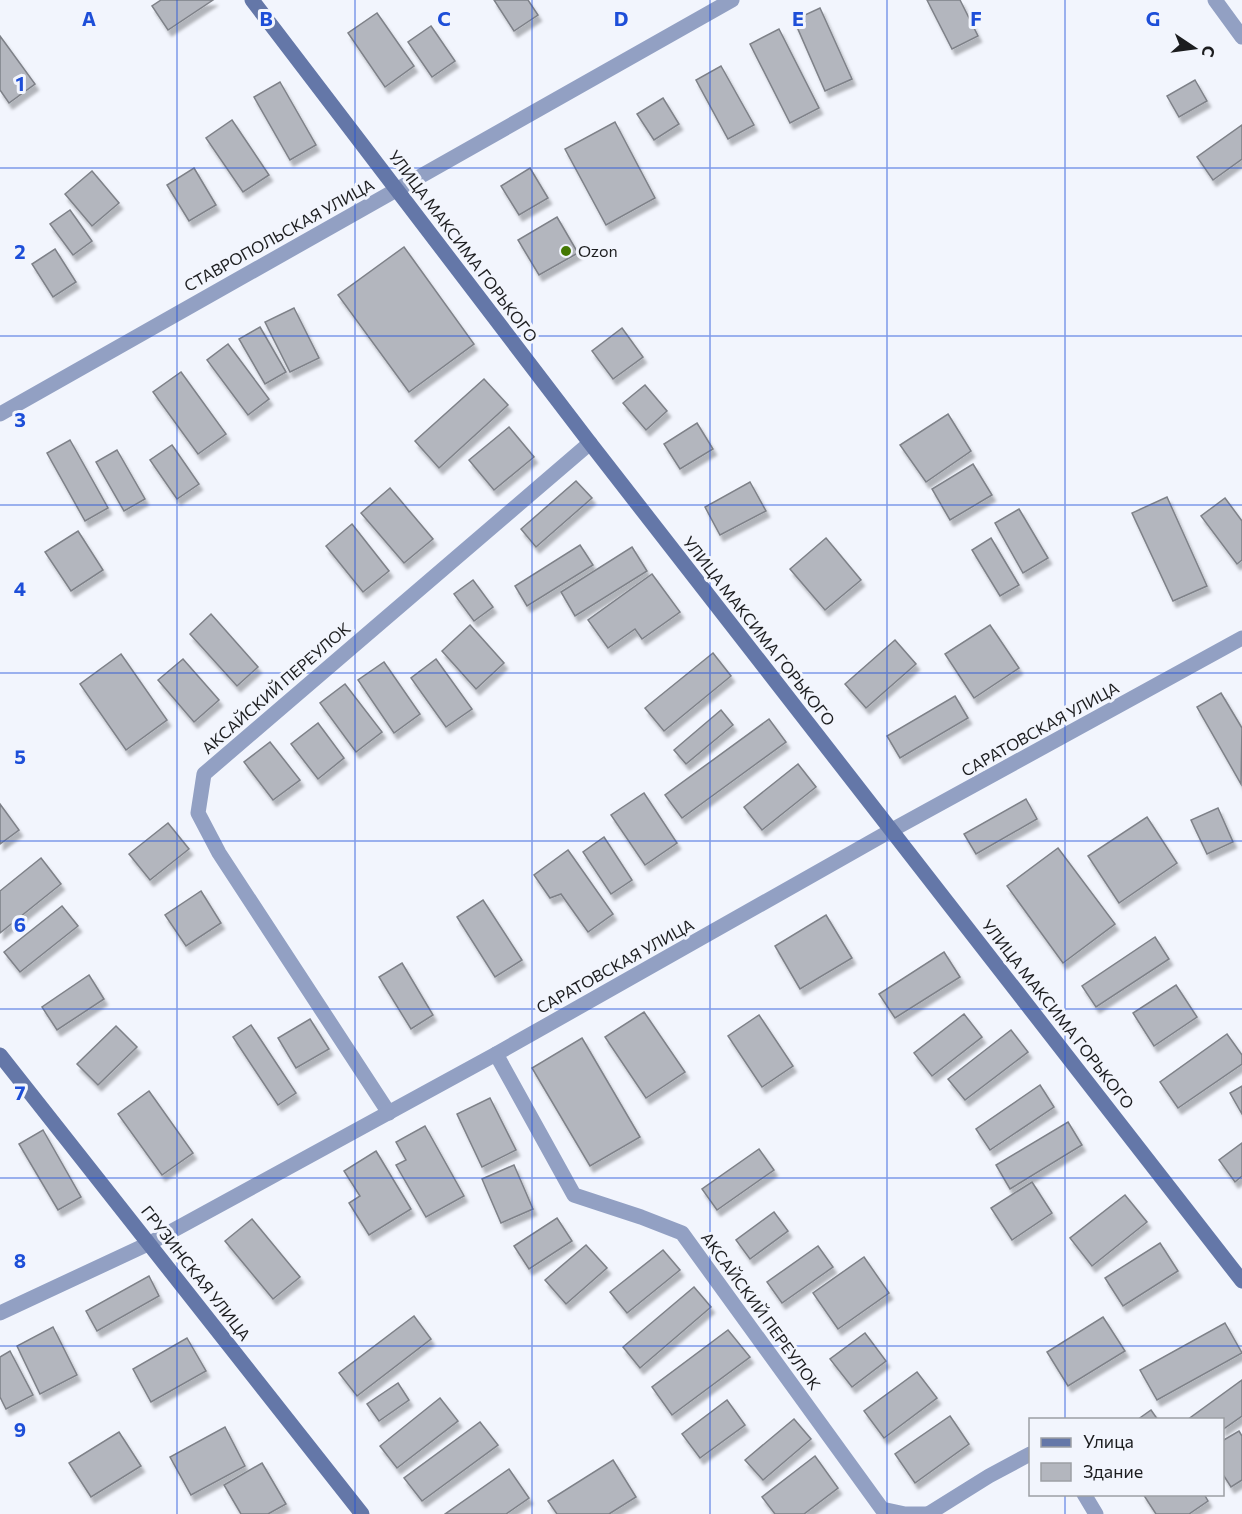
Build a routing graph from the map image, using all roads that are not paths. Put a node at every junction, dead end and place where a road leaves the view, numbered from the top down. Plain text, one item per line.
1 (252, 0) edge
2 (732, 0) edge
3 (1215, 0) edge
4 (1242, 37) edge
5 (397, 189) junction
6 (0, 414) edge
7 (590, 443) junction
8 (1242, 638) edge
9 (892, 830) junction
10 (496, 1054) junction
11 (0, 1055) edge
12 (388, 1113) junction
13 (150, 1243) junction
14 (1242, 1281) edge
15 (0, 1313) edge
16 (1029, 1456) edge
17 (1085, 1496) edge
18 (362, 1514) edge
19 (928, 1514) edge
20 (1096, 1514) edge

1 - 5 main road, УЛИЦА МАКСИМА ГОРЬКОГО
2 - 5 street, СТАВРОПОЛЬСКАЯ УЛИЦА
3 - 4 street
5 - 6 street, СТАВРОПОЛЬСКАЯ УЛИЦА
5 - 7 main road, УЛИЦА МАКСИМА ГОРЬКОГО
7 - 9 main road, УЛИЦА МАКСИМА ГОРЬКОГО
7 - 12 street, АКСАЙСКИЙ ПЕРЕУЛОК
8 - 9 street, САРАТОВСКАЯ УЛИЦА
9 - 10 street, САРАТОВСКАЯ УЛИЦА
9 - 14 main road, УЛИЦА МАКСИМА ГОРЬКОГО
10 - 12 street, САРАТОВСКАЯ УЛИЦА
10 - 19 street, АКСАЙСКИЙ ПЕРЕУЛОК
11 - 13 main road, ГРУЗИНСКАЯ УЛИЦА
12 - 13 street, САРАТОВСКАЯ УЛИЦА
13 - 15 street, САРАТОВСКАЯ УЛИЦА
13 - 18 main road, ГРУЗИНСКАЯ УЛИЦА
16 - 19 street, АКСАЙСКИЙ ПЕРЕУЛОК
17 - 20 street

